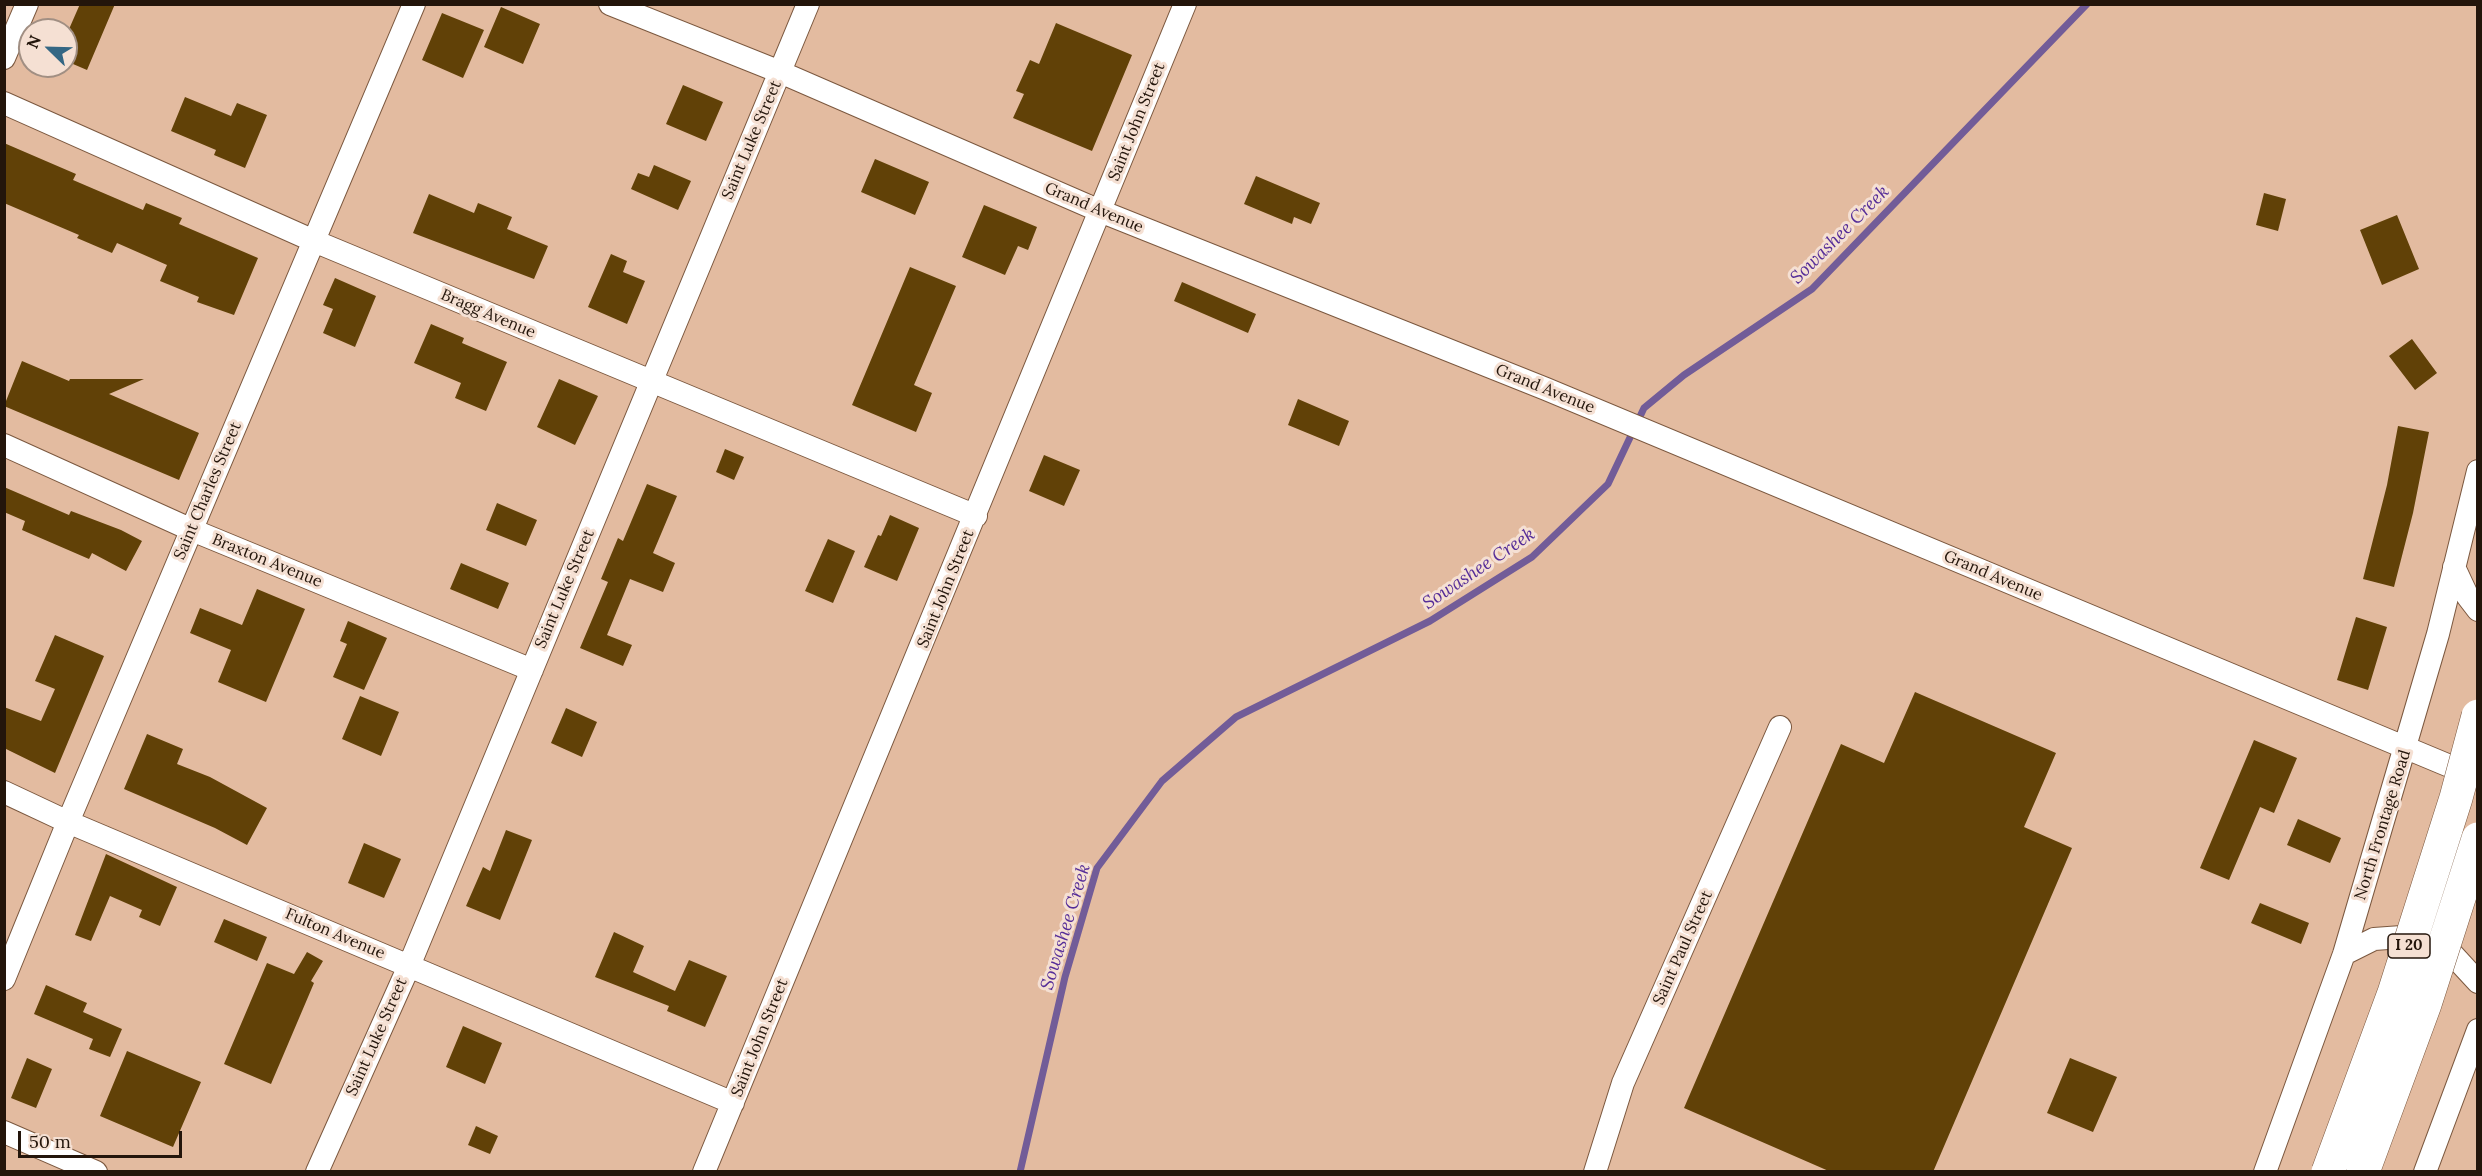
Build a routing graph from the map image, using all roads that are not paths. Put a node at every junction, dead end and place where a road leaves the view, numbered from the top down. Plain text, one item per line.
1 (27, 4) edge
2 (414, 4) edge
3 (610, 4) edge
4 (808, 4) edge
5 (1185, 4) edge
6 (4, 58) edge
7 (780, 72) junction
8 (4, 103) edge
9 (1100, 211) junction
10 (314, 241) junction
11 (651, 381) junction
12 (4, 445) edge
13 (2478, 471) edge
14 (976, 516) junction
15 (192, 530) junction
16 (2454, 567) junction
17 (2478, 610) edge
18 (532, 670) junction
19 (2478, 716) edge
20 (1780, 727) dead end
21 (2406, 749) junction
22 (2478, 778) edge
23 (4, 792) edge
24 (68, 822) junction
25 (2478, 839) edge
26 (2344, 954) junction
27 (409, 966) junction
28 (4, 979) edge
29 (2478, 982) edge
30 (2478, 1030) edge
31 (733, 1103) junction
32 (4, 1132) edge
33 (96, 1172) edge
34 (317, 1172) edge
35 (704, 1172) edge
36 (1595, 1172) edge
37 (2265, 1172) edge
38 (2328, 1172) edge
39 (2362, 1172) edge
40 (2425, 1172) edge

1 - 6 street
2 - 10 street, Saint Charles Street
3 - 7 street, Grand Avenue
4 - 7 street, Saint Luke Street
5 - 9 street, Saint John Street
7 - 9 street, Grand Avenue
7 - 11 street, Saint Luke Street
8 - 10 street, Bragg Avenue
9 - 14 street, Saint John Street
9 - 21 street, Grand Avenue
10 - 11 street, Bragg Avenue
10 - 15 street, Saint Charles Street
11 - 14 street, Bragg Avenue
11 - 18 street, Saint Luke Street
12 - 15 street, Braxton Avenue
13 - 16 street, North Frontage Road
14 - 31 street, Saint John Street
15 - 18 street, Braxton Avenue
15 - 24 street, Saint Charles Street
16 - 17 street
16 - 21 street, North Frontage Road
18 - 27 street, Saint Luke Street
19 - 38 highway, I 20, bridge
20 - 36 street, Saint Paul Street
21 - 22 street, Grand Avenue
21 - 26 street, North Frontage Road
23 - 24 street, Fulton Avenue
24 - 27 street, Fulton Avenue
24 - 28 street, Saint Charles Street
25 - 39 highway, I 20, bridge
26 - 29 street
26 - 37 street, North Frontage Road
27 - 31 street, Fulton Avenue
27 - 34 street, Saint Luke Street
30 - 40 street
31 - 35 street, Saint John Street
32 - 33 street

